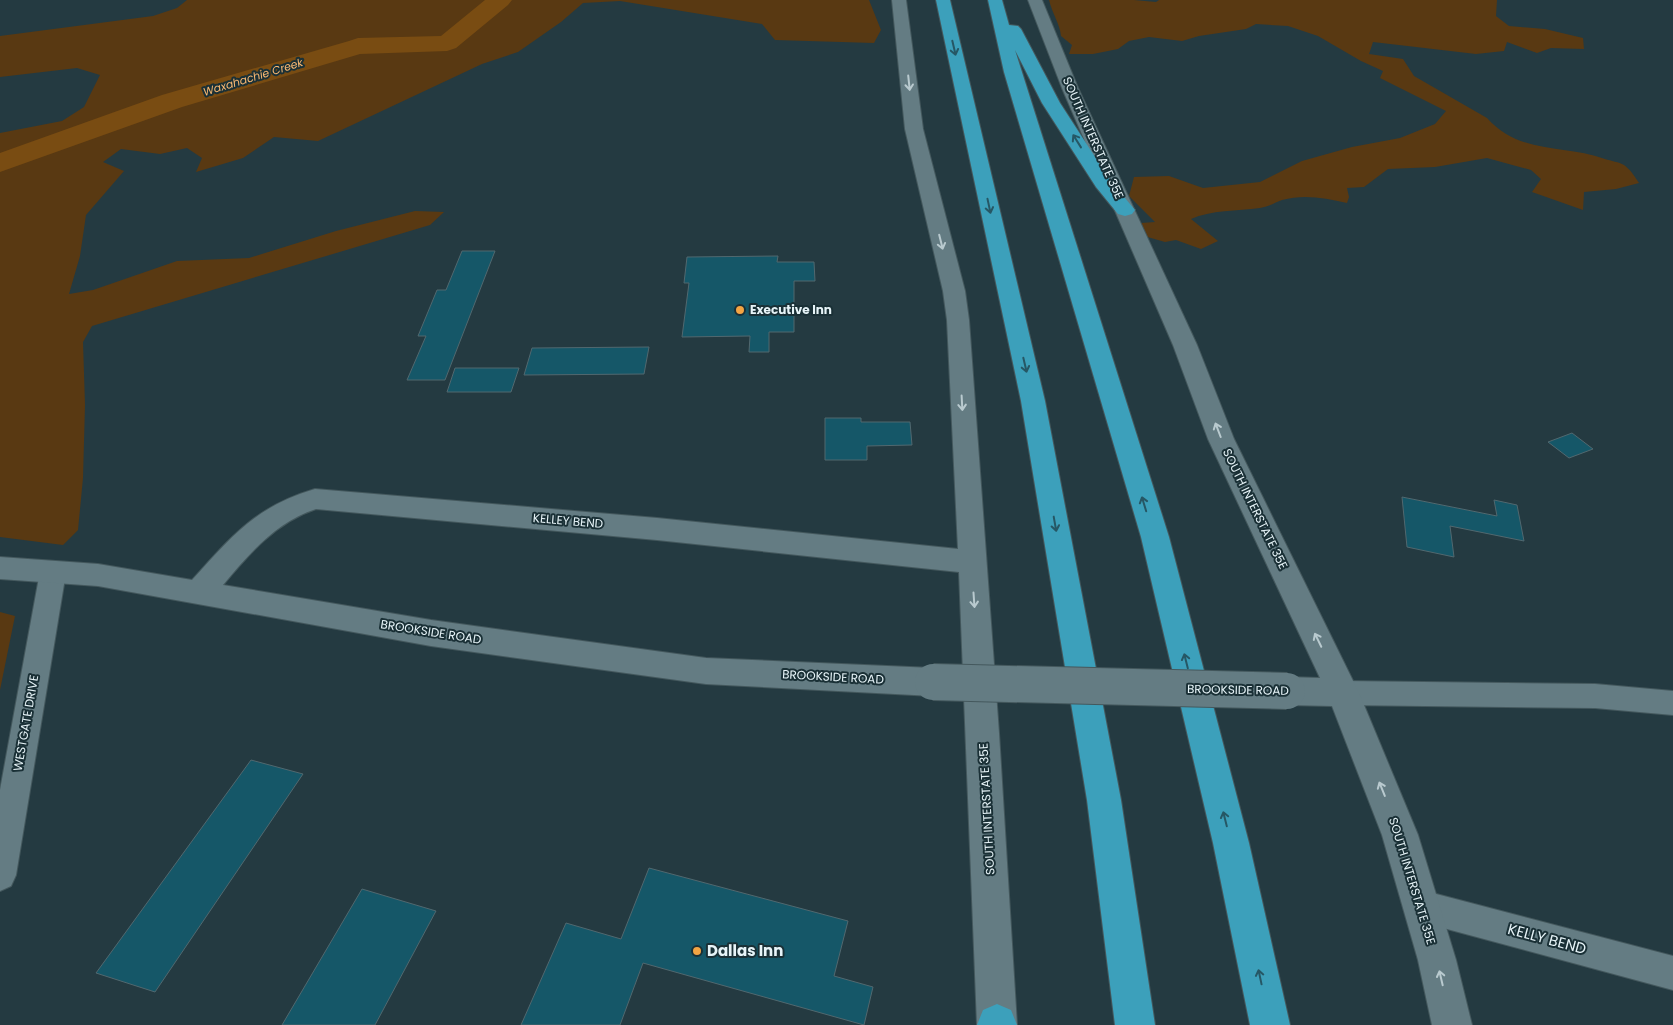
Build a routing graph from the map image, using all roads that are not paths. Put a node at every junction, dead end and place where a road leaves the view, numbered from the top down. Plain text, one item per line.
1 (898, 0) edge
2 (943, 0) edge
3 (996, 0) edge
4 (1035, 0) edge
5 (1125, 210) junction
6 (971, 562) junction
7 (0, 568) edge
8 (53, 572) junction
9 (199, 592) junction
10 (1343, 693) junction
11 (1673, 703) edge
12 (0, 875) edge
13 (1421, 906) junction
14 (1673, 973) edge
15 (997, 1025) edge
16 (1134, 1025) edge
17 (1270, 1025) edge
18 (1452, 1025) edge

1 -> 6 main road, SOUTH INTERSTATE 35E
2 -> 16 highway
5 -> 3 highway
17 -> 3 highway
4 - 5 main road, SOUTH INTERSTATE 35E
10 -> 5 main road, SOUTH INTERSTATE 35E
6 - 9 main road, KELLEY BEND
6 -> 15 main road, SOUTH INTERSTATE 35E
7 - 8 main road, BROOKSIDE ROAD
8 - 9 main road, BROOKSIDE ROAD
8 - 12 street, WESTGATE DRIVE
9 - 10 main road, BROOKSIDE ROAD, bridge
10 - 11 street, BROOKSIDE ROAD
13 -> 10 main road, SOUTH INTERSTATE 35E
13 - 14 street, KELLY BEND
18 -> 13 main road, SOUTH INTERSTATE 35E

